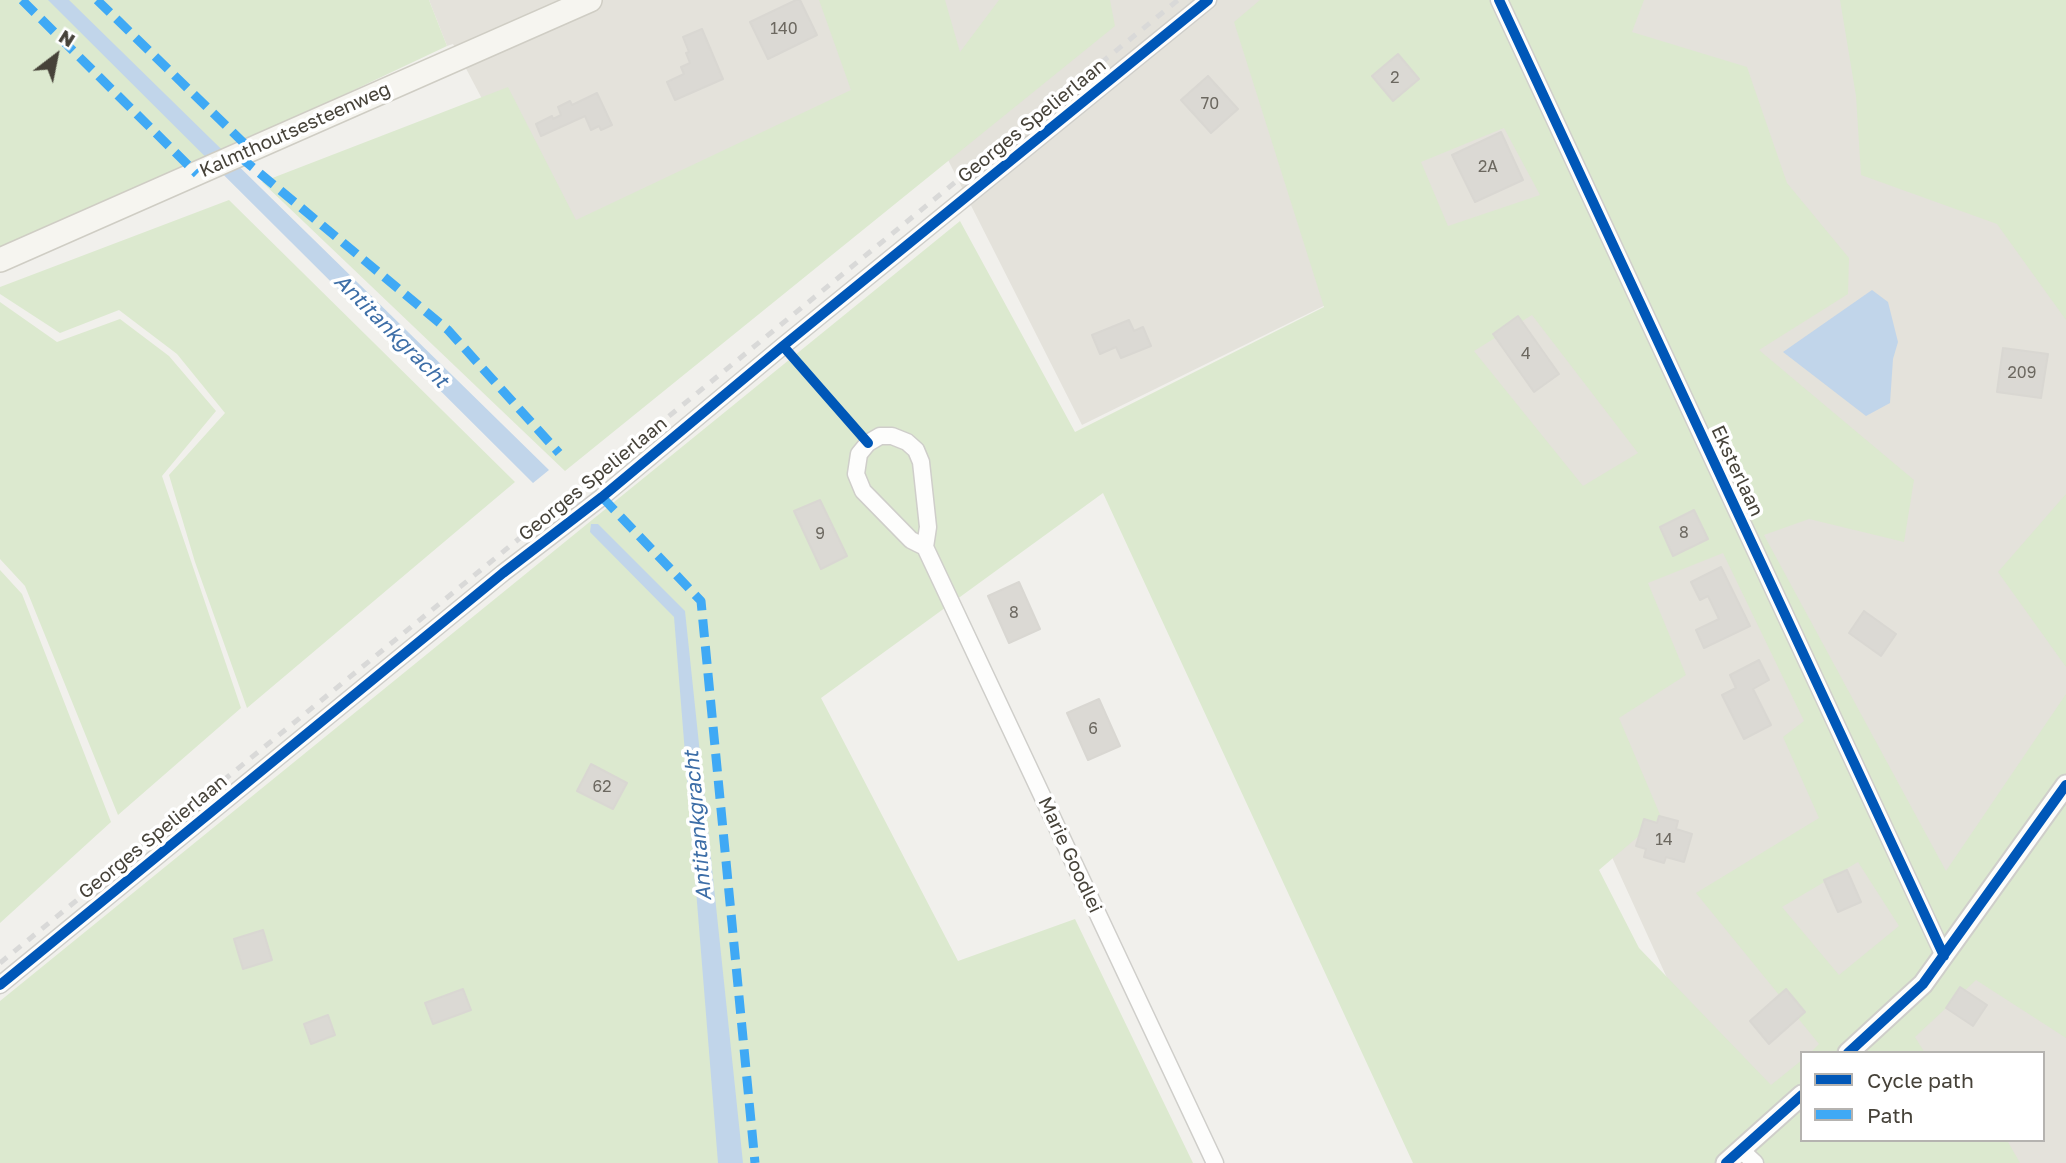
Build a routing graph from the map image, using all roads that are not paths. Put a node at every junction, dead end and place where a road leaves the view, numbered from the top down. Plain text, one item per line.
1 (590, 0) edge
2 (1208, 0) edge
3 (1499, 0) edge
4 (0, 260) edge
5 (925, 547) junction
6 (2066, 785) edge
7 (1944, 956) junction
8 (0, 985) edge
9 (1850, 1051) edge
10 (1800, 1097) edge
11 (1741, 1159) edge
12 (1214, 1163) edge

1 - 4 main road, Kalmthoutsesteenweg
2 - 8 street, Georges Spelierlaan
3 - 7 street, Eksterlaan
5 - 5 street, Marie Goodlei
5 - 12 street, Marie Goodlei
6 - 7 street
7 - 9 street
10 - 11 street

